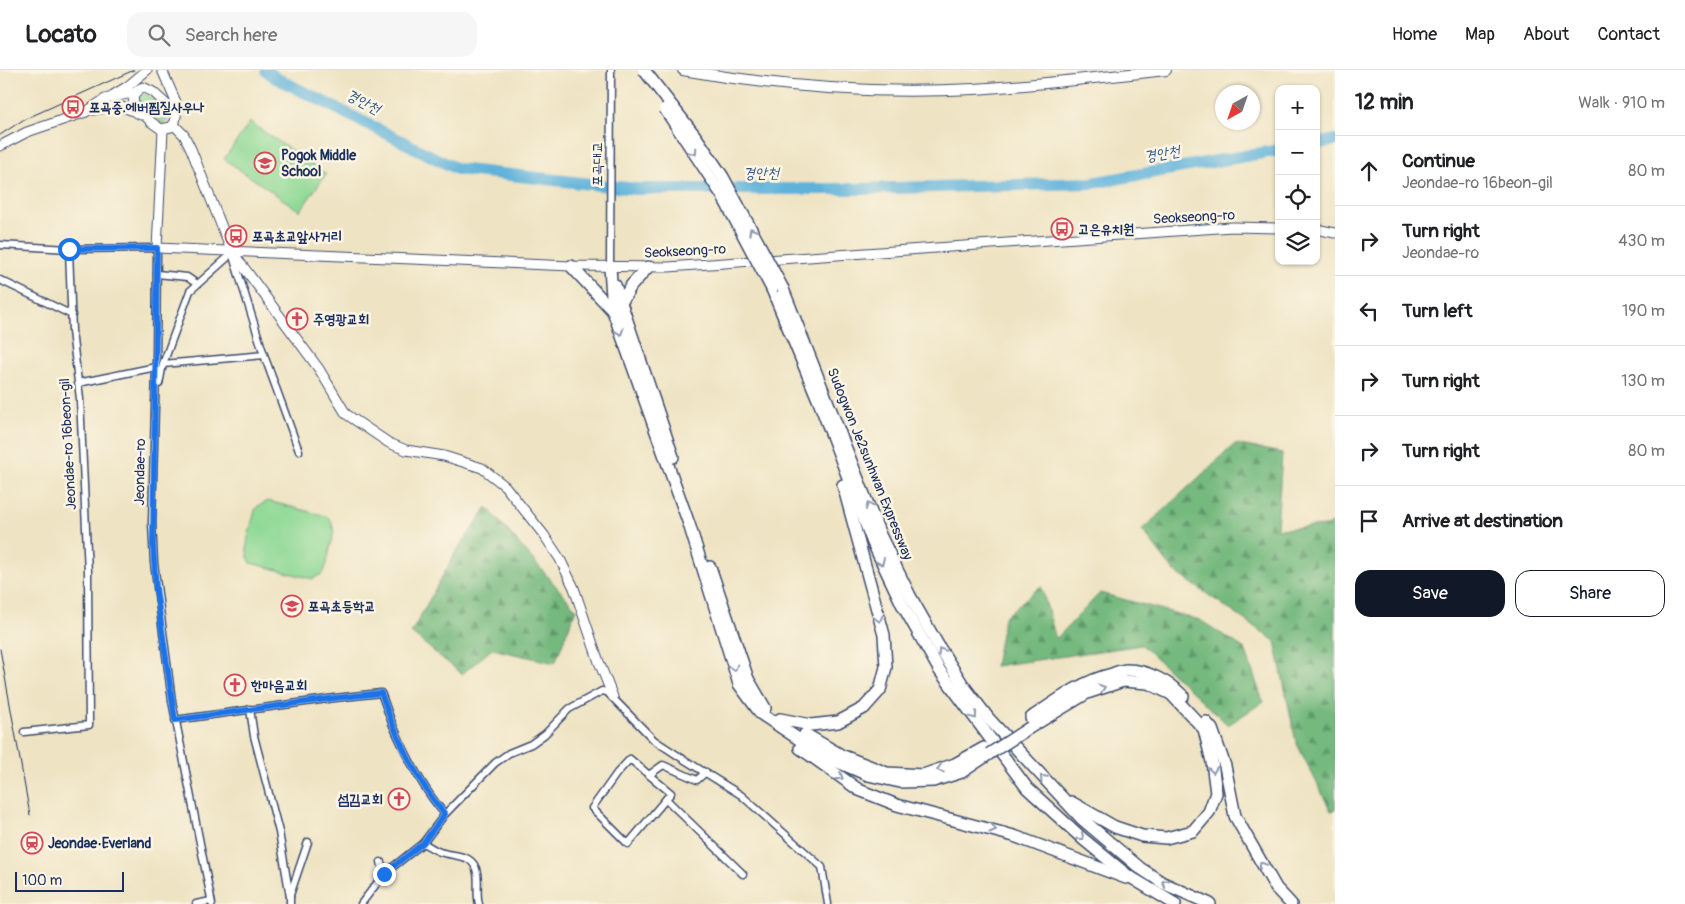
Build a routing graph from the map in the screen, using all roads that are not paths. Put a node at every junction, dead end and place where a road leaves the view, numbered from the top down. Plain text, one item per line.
1 (147, 70) edge
2 (152, 70) edge
3 (162, 70) edge
4 (610, 70) edge
5 (635, 70) edge
6 (644, 70) edge
7 (683, 70) edge
8 (1166, 70) edge
9 (147, 88) junction
10 (136, 92) junction
11 (105, 99) junction
12 (86, 112) junction
13 (149, 120) junction
14 (175, 120) junction
15 (163, 130) junction
16 (0, 146) edge
17 (1275, 228) edge
18 (1320, 230) edge
19 (1335, 233) edge
20 (0, 245) edge
21 (157, 248) junction
22 (69, 249) junction
23 (231, 250) junction
24 (610, 262) junction
25 (571, 266) junction
26 (648, 267) junction
27 (157, 274) junction
28 (0, 280) edge
29 (197, 284) junction
30 (778, 289) junction
31 (617, 307) junction
32 (72, 315) junction
33 (264, 355) junction
34 (163, 364) junction
35 (156, 367) junction
36 (78, 383) junction
37 (155, 399) junction
38 (820, 404) junction
39 (299, 451) dead end
40 (613, 697) junction
41 (250, 709) junction
42 (761, 714) junction
43 (780, 719) junction
44 (175, 720) junction
45 (1026, 726) junction
46 (24, 732) dead end
47 (987, 751) junction
48 (706, 772) junction
49 (649, 774) junction
50 (1058, 795) junction
51 (666, 799) junction
52 (445, 814) junction
53 (308, 842) dead end
54 (423, 843) junction
55 (381, 862) dead end
56 (384, 874) junction
57 (743, 874) dead end
58 (1135, 880) junction
59 (290, 901) edge
60 (211, 902) edge
61 (196, 904) edge
62 (361, 904) edge
63 (478, 904) edge
64 (828, 904) edge
65 (1175, 904) edge
66 (1210, 904) edge
67 (1291, 904) edge

1 - 11 street
2 - 9 street
3 - 14 street
4 - 24 street, 포곡대교
5 -> 30 highway, Sudogwon Je2sunhwan Expressway, bridge
30 -> 6 highway, Sudogwon Je2sunhwan Expressway, bridge
7 - 8 main road
9 - 10 street
9 - 14 street
10 - 11 street
10 - 13 street
11 - 12 street
12 - 13 street
12 - 16 street
13 - 15 street
14 - 15 street
14 - 23 street
15 - 21 street, Jeondae-ro
17 - 26 street, Seokseong-ro
18 - 19 street
20 - 22 street
21 - 22 street
21 - 23 street, Seokseong-ro
21 - 27 street, Jeondae-ro
22 - 32 street, Jeondae-ro 16beon-gil
23 - 25 street, Seokseong-ro
23 - 29 street
23 - 33 street
23 - 40 street
24 - 25 street, Seokseong-ro
24 - 26 street, Seokseong-ro
24 - 31 highway
25 - 31 highway
26 - 31 highway
27 - 29 street
27 - 35 street, Jeondae-ro
28 - 32 street
29 - 34 street
30 - 38 highway, Sudogwon Je2sunhwan Expressway
50 -> 30 highway, Sudogwon Je2sunhwan Expressway
31 -> 42 highway
31 - 43 highway
32 - 36 street, Jeondae-ro 16beon-gil
33 - 34 street
33 - 39 street
34 - 37 street
35 - 36 street
35 - 37 street, Jeondae-ro
36 - 46 street, Jeondae-ro 16beon-gil
37 - 44 street, Jeondae-ro
38 -> 43 highway
38 -> 58 highway, Sudogwon Je2sunhwan Expressway
40 - 48 street
40 - 52 street
41 - 44 street
41 - 52 street
41 - 59 street
42 - 47 highway
42 -> 58 highway
47 -> 43 highway
44 - 60 street, Jeondae-ro
45 - 47 highway, bridge
45 -> 50 highway
67 -> 45 highway
48 - 49 street
48 - 64 street
49 - 51 street
49 - 51 street
66 -> 50 highway, Sudogwon Je2sunhwan Expressway
51 - 57 street
52 - 54 street
53 - 59 street
54 - 56 street
54 - 63 street
55 - 56 street
56 - 62 street
58 - 65 highway, Sudogwon Je2sunhwan Expressway
60 - 61 street

